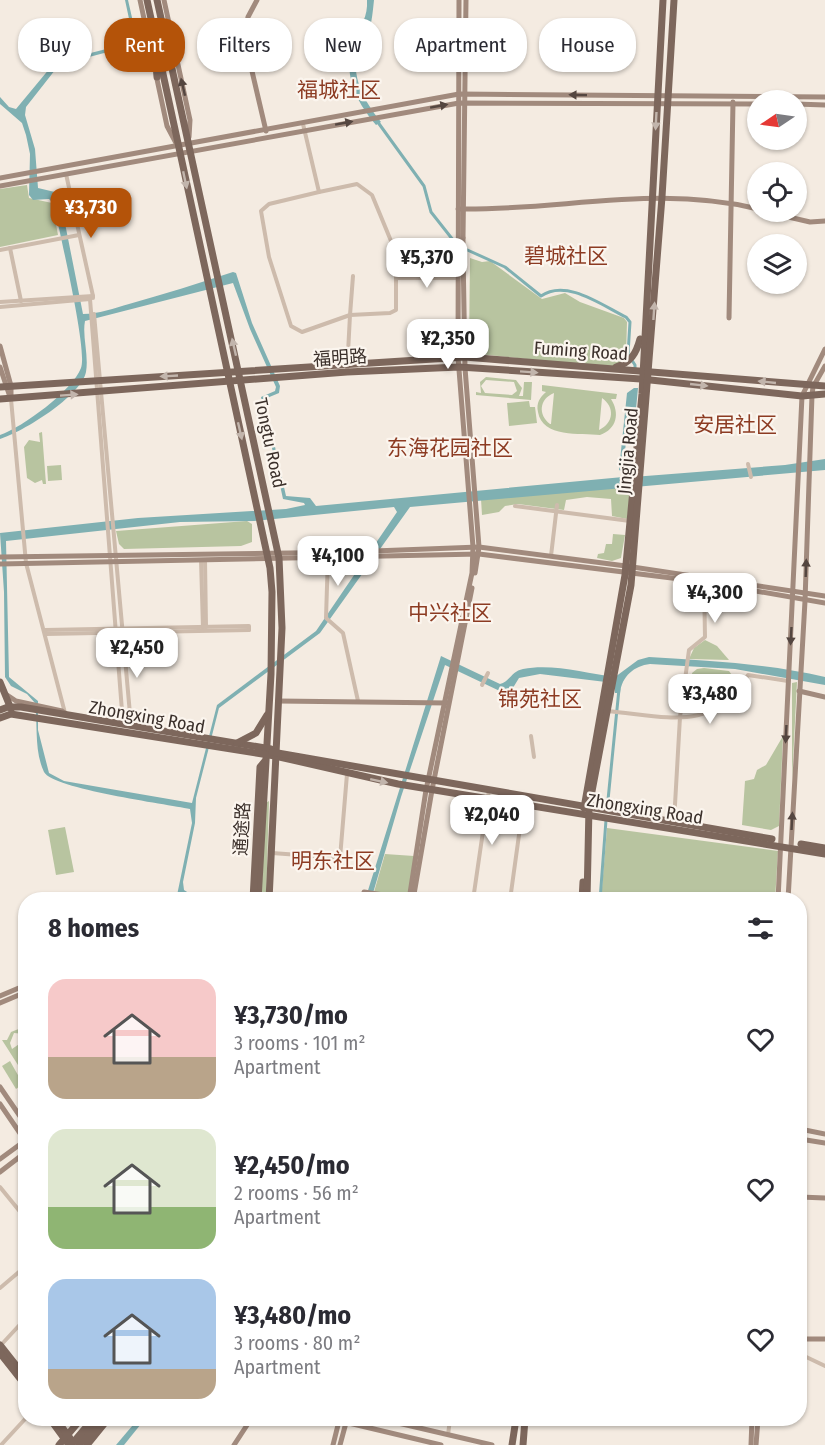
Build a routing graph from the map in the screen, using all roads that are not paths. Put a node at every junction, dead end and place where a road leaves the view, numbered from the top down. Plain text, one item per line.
1 (140, 0) edge
2 (147, 0) edge
3 (157, 0) edge
4 (164, 0) edge
5 (256, 0) edge
6 (459, 0) edge
7 (466, 0) edge
8 (663, 0) edge
9 (674, 0) edge
10 (151, 18) edge
11 (157, 72) edge
12 (162, 72) edge
13 (157, 77) junction
14 (462, 94) junction
15 (825, 97) edge
16 (657, 99) junction
17 (669, 100) junction
18 (733, 101) junction
19 (462, 103) junction
20 (747, 103) edge
21 (807, 104) edge
22 (825, 105) edge
23 (303, 124) junction
24 (266, 130) junction
25 (305, 130) junction
26 (189, 148) junction
27 (179, 150) junction
28 (66, 174) junction
29 (0, 178) edge
30 (0, 186) edge
31 (319, 192) junction
32 (652, 196) junction
33 (662, 197) junction
34 (733, 203) junction
35 (747, 206) edge
36 (461, 209) junction
37 (807, 221) edge
38 (825, 221) edge
39 (79, 235) junction
40 (10, 248) junction
41 (0, 250) edge
42 (461, 252) junction
43 (353, 276) dead end
44 (396, 278) junction
45 (458, 278) junction
46 (92, 297) junction
47 (0, 302) edge
48 (22, 302) junction
49 (0, 307) edge
50 (350, 315) junction
51 (729, 318) dead end
52 (645, 322) junction
53 (0, 346) edge
54 (825, 349) edge
55 (461, 357) junction
56 (347, 363) junction
57 (825, 366) edge
58 (0, 367) edge
59 (462, 367) junction
60 (612, 368) junction
61 (644, 371) junction
62 (239, 372) junction
63 (347, 372) junction
64 (228, 377) junction
65 (644, 379) junction
66 (97, 380) junction
67 (241, 380) junction
68 (804, 386) junction
69 (825, 386) edge
70 (6, 387) edge
71 (813, 391) junction
72 (98, 393) junction
73 (825, 394) edge
74 (802, 396) junction
75 (11, 398) junction
76 (0, 399) edge
77 (748, 464) dead end
78 (751, 477) dead end
79 (637, 488) junction
80 (558, 505) dead end
81 (515, 506) dead end
82 (557, 511) junction
83 (630, 521) junction
84 (476, 550) junction
85 (362, 553) junction
86 (278, 555) junction
87 (328, 555) junction
88 (268, 556) junction
89 (550, 556) junction
90 (0, 557) edge
91 (112, 558) junction
92 (11, 560) junction
93 (26, 560) junction
94 (203, 560) junction
95 (0, 564) edge
96 (629, 569) junction
97 (704, 582) junction
98 (793, 591) junction
99 (805, 593) junction
100 (825, 596) edge
101 (793, 599) junction
102 (805, 601) junction
103 (825, 603) edge
104 (204, 629) junction
105 (115, 631) junction
106 (122, 631) junction
107 (46, 632) junction
108 (488, 673) dead end
109 (789, 678) junction
110 (0, 682) edge
111 (482, 685) dead end
112 (608, 686) junction
113 (799, 691) junction
114 (7, 695) junction
115 (825, 697) edge
116 (278, 701) junction
117 (358, 701) junction
118 (447, 703) junction
119 (269, 710) junction
120 (608, 711) junction
121 (5, 712) edge
122 (37, 714) junction
123 (66, 715) junction
124 (680, 717) junction
125 (127, 725) junction
126 (531, 736) dead end
127 (196, 743) junction
128 (236, 743) junction
129 (220, 747) junction
130 (266, 755) junction
131 (275, 755) junction
132 (284, 757) junction
133 (534, 758) dead end
134 (347, 774) junction
135 (431, 780) junction
136 (429, 789) junction
137 (489, 790) junction
138 (488, 798) junction
139 (524, 804) junction
140 (586, 810) junction
141 (613, 815) junction
142 (674, 823) junction
143 (781, 843) junction
144 (790, 845) junction
145 (825, 848) edge
146 (273, 853) junction
147 (825, 854) edge
148 (253, 892) edge
149 (258, 892) edge
150 (270, 892) edge
151 (273, 892) edge
152 (412, 892) edge
153 (474, 892) edge
154 (511, 892) edge
155 (582, 892) edge
156 (587, 892) edge
157 (778, 892) edge
158 (788, 892) edge
159 (18, 992) edge
160 (0, 996) edge
161 (0, 1003) edge
162 (0, 1087) edge
163 (0, 1104) edge
164 (18, 1113) edge
165 (807, 1130) edge
166 (18, 1131) edge
167 (825, 1134) edge
168 (807, 1140) edge
169 (825, 1143) edge
170 (18, 1146) edge
171 (18, 1158) edge
172 (0, 1159) edge
173 (0, 1172) edge
174 (0, 1187) edge
175 (807, 1197) edge
176 (825, 1198) edge
177 (18, 1209) edge
178 (18, 1273) edge
179 (0, 1288) edge
180 (18, 1326) edge
181 (807, 1339) edge
182 (825, 1339) edge
183 (0, 1345) edge
184 (0, 1353) edge
185 (807, 1357) edge
186 (825, 1366) edge
187 (18, 1368) edge
188 (18, 1376) edge
189 (19, 1426) edge
190 (56, 1426) edge
191 (60, 1426) edge
192 (78, 1426) edge
193 (86, 1426) edge
194 (92, 1426) edge
195 (102, 1426) edge
196 (246, 1426) edge
197 (338, 1426) edge
198 (346, 1426) edge
199 (364, 1426) edge
200 (410, 1426) edge
201 (449, 1426) edge
202 (515, 1426) edge
203 (524, 1426) edge
204 (752, 1426) edge
205 (757, 1426) edge
206 (448, 1435) junction
207 (69, 1443) edge
208 (424, 1443) edge
209 (1, 1445) edge
210 (87, 1445) edge
211 (234, 1445) edge
212 (333, 1445) edge
213 (340, 1445) edge
214 (441, 1445) edge
215 (492, 1445) edge
216 (512, 1445) edge
217 (523, 1445) edge
218 (751, 1445) edge
219 (756, 1445) edge

1 - 13 main road
2 - 10 main road, Tongtu Road
3 - 26 main road, Tongtu Road
26 -> 4 main road
5 - 24 main road
6 - 14 main road
7 - 14 main road
8 - 16 main road, Jingjia Road
9 - 17 main road, Jingjia Road
11 - 13 main road
12 - 27 main road, Tongtu Road
13 - 27 main road
16 -> 14 main road
14 - 19 main road
14 - 23 main road
15 - 18 main road
16 - 17 main road
16 - 19 main road
16 -> 32 main road, Jingjia Road
17 - 18 main road
17 - 33 main road, Jingjia Road
18 - 20 main road
18 - 34 main road
25 -> 19 main road
19 - 36 main road
21 - 22 main road
23 - 24 main road
23 - 25 street
24 - 26 main road
25 - 26 main road
25 - 31 street
26 - 27 main road
62 -> 26 main road, Tongtu Road
27 - 28 main road
27 - 29 main road
27 -> 64 main road, Tongtu Road
28 - 30 main road
28 - 39 street
31 - 44 street
31 - 50 street
32 - 33 main road
32 - 36 main road
32 - 52 main road, Jingjia Road
33 - 34 main road
61 -> 33 main road, Jingjia Road
34 - 35 main road
34 - 51 main road
36 - 42 main road, bridge
37 - 38 main road
39 - 40 street
39 - 46 street
40 - 41 street
40 - 48 street
42 - 45 main road
42 - 55 main road
43 - 50 street
44 - 45 street
44 - 50 street
45 - 55 main road
46 - 48 street
46 - 66 street
47 - 48 street
48 - 49 street
50 - 56 street
52 - 60 main road
52 - 61 main road, Jingjia Road
53 - 70 main road
54 - 68 main road
55 - 56 main road, Fuming Road
55 - 59 main road
55 - 60 main road, Fuming Road
56 - 62 main road, Fuming Road
56 - 63 street
57 - 71 main road
58 - 70 main road
59 - 63 main road, 福明路
59 -> 65 main road, 福明路
59 - 84 main road
60 - 61 main road, Fuming Road
61 - 65 main road, Jingjia Road
68 -> 61 main road, Fuming Road
62 - 64 main road, Fuming Road
62 - 67 main road, Tongtu Road
63 - 67 main road, 福明路
64 -> 66 main road, 福明路
64 - 67 main road, 福明路
64 - 72 main road, 福明路
64 -> 88 main road, Tongtu Road
65 -> 74 main road, 福明路
65 - 79 main road, Jingjia Road
66 - 70 main road, 福明路
66 - 72 street
67 - 86 main road, Tongtu Road
68 - 71 main road, Fuming Road
68 - 74 main road
69 - 71 main road, Fuming Road
70 - 75 main road
71 - 73 main road, 福明路
71 - 74 main road, 福明路
99 -> 71 main road
75 -> 72 main road, 福明路
72 - 91 street
74 - 98 main road
75 - 76 main road, 福明路
75 - 93 street
77 - 78 street
79 - 83 main road, Jingjia Road
79 - 96 main road, Jingjia Road
80 - 82 street
81 - 82 street
82 - 83 street
82 - 89 street
83 - 96 main road, Jingjia Road
84 - 85 main road
84 - 89 main road
84 - 96 main road
84 - 118 main road
85 - 86 main road
85 - 87 main road
86 - 87 main road
86 - 88 main road
86 - 116 main road, Tongtu Road
87 - 117 street
88 - 91 main road
88 - 94 main road
88 - 119 main road, Tongtu Road
89 - 96 main road
90 - 92 main road
91 - 93 main road
91 - 94 main road
91 - 105 street
91 - 106 street
92 - 93 main road
92 - 95 main road
93 - 107 street
94 - 104 street
96 - 97 main road
96 - 98 main road
96 - 112 main road, Jingjia Road
97 - 101 main road
97 - 124 street
98 - 99 main road
98 - 101 main road
99 - 100 main road
99 - 102 main road
101 - 102 main road
101 -> 109 main road
102 - 103 main road
102 - 113 main road
104 - 104 street
104 - 106 street
105 - 106 street
105 - 107 street
105 - 125 street
106 - 125 street
107 - 123 street
108 - 111 street
109 - 124 street
109 -> 143 main road
110 - 114 main road
112 - 120 main road, Jingjia Road
112 - 140 main road, Jingjia Road
113 - 115 main road
144 -> 113 main road
114 - 121 main road
114 - 122 main road
116 - 117 main road
116 - 131 main road, Tongtu Road
117 - 118 main road
118 - 135 main road
119 - 128 main road
119 - 130 main road, Tongtu Road
120 - 124 street
120 - 140 main road, Jingjia Road
121 - 122 main road
121 - 122 main road
122 - 123 main road
122 - 127 main road, Zhongxing Road
123 - 125 main road
124 - 142 street
125 - 127 main road
126 - 133 street
127 - 129 main road, Zhongxing Road
128 - 129 main road, Zhongxing Road
128 - 130 main road, Zhongxing Road
129 - 130 main road, Zhongxing Road
130 - 131 main road, Zhongxing Road
130 - 148 main road, 通途路
130 - 149 main road, Tongtu Road
131 - 132 main road, Zhongxing Road
131 - 146 main road, Tongtu Road
132 - 134 main road, Zhongxing Road
132 - 135 main road, Zhongxing Road
134 -> 136 main road, Zhongxing Road
134 - 146 street
135 - 136 main road
135 - 137 main road, Zhongxing Road
136 - 138 main road, Zhongxing Road
136 - 152 main road
137 - 138 street
137 - 140 main road, Zhongxing Road
138 - 139 main road, Zhongxing Road
138 - 153 street
139 - 140 main road, Zhongxing Road
139 - 154 street
140 - 141 main road, Zhongxing Road
140 - 155 main road, Jingjia Road
140 - 156 main road, Jingjia Road
141 - 142 main road, Zhongxing Road
141 - 143 main road, Zhongxing Road
142 - 143 main road, Zhongxing Road
143 - 144 main road, Zhongxing Road
143 - 157 main road
144 - 145 main road, Zhongxing Road
144 - 147 main road, Zhongxing Road
144 - 158 main road
146 - 150 main road, Tongtu Road
146 - 151 main road, 通途路
159 - 160 main road
159 - 161 main road
162 - 164 main road
163 - 166 main road
165 - 167 main road
168 - 169 main road
170 - 172 main road
171 - 173 main road
174 - 177 street
175 - 176 main road
178 - 179 street
180 - 183 street
181 - 182 main road
183 - 187 main road
184 - 188 main road
185 - 186 street
189 - 209 street
190 - 207 main road
191 - 207 main road
192 - 207 main road
193 - 207 main road, bridge
194 - 207 main road
195 - 210 main road
196 - 211 main road
197 - 212 main road
198 - 213 main road
199 - 208 main road
200 - 206 main road
201 - 206 street
202 - 216 main road
203 - 217 main road
204 - 218 main road
205 - 219 main road
206 - 215 main road
208 - 214 main road

